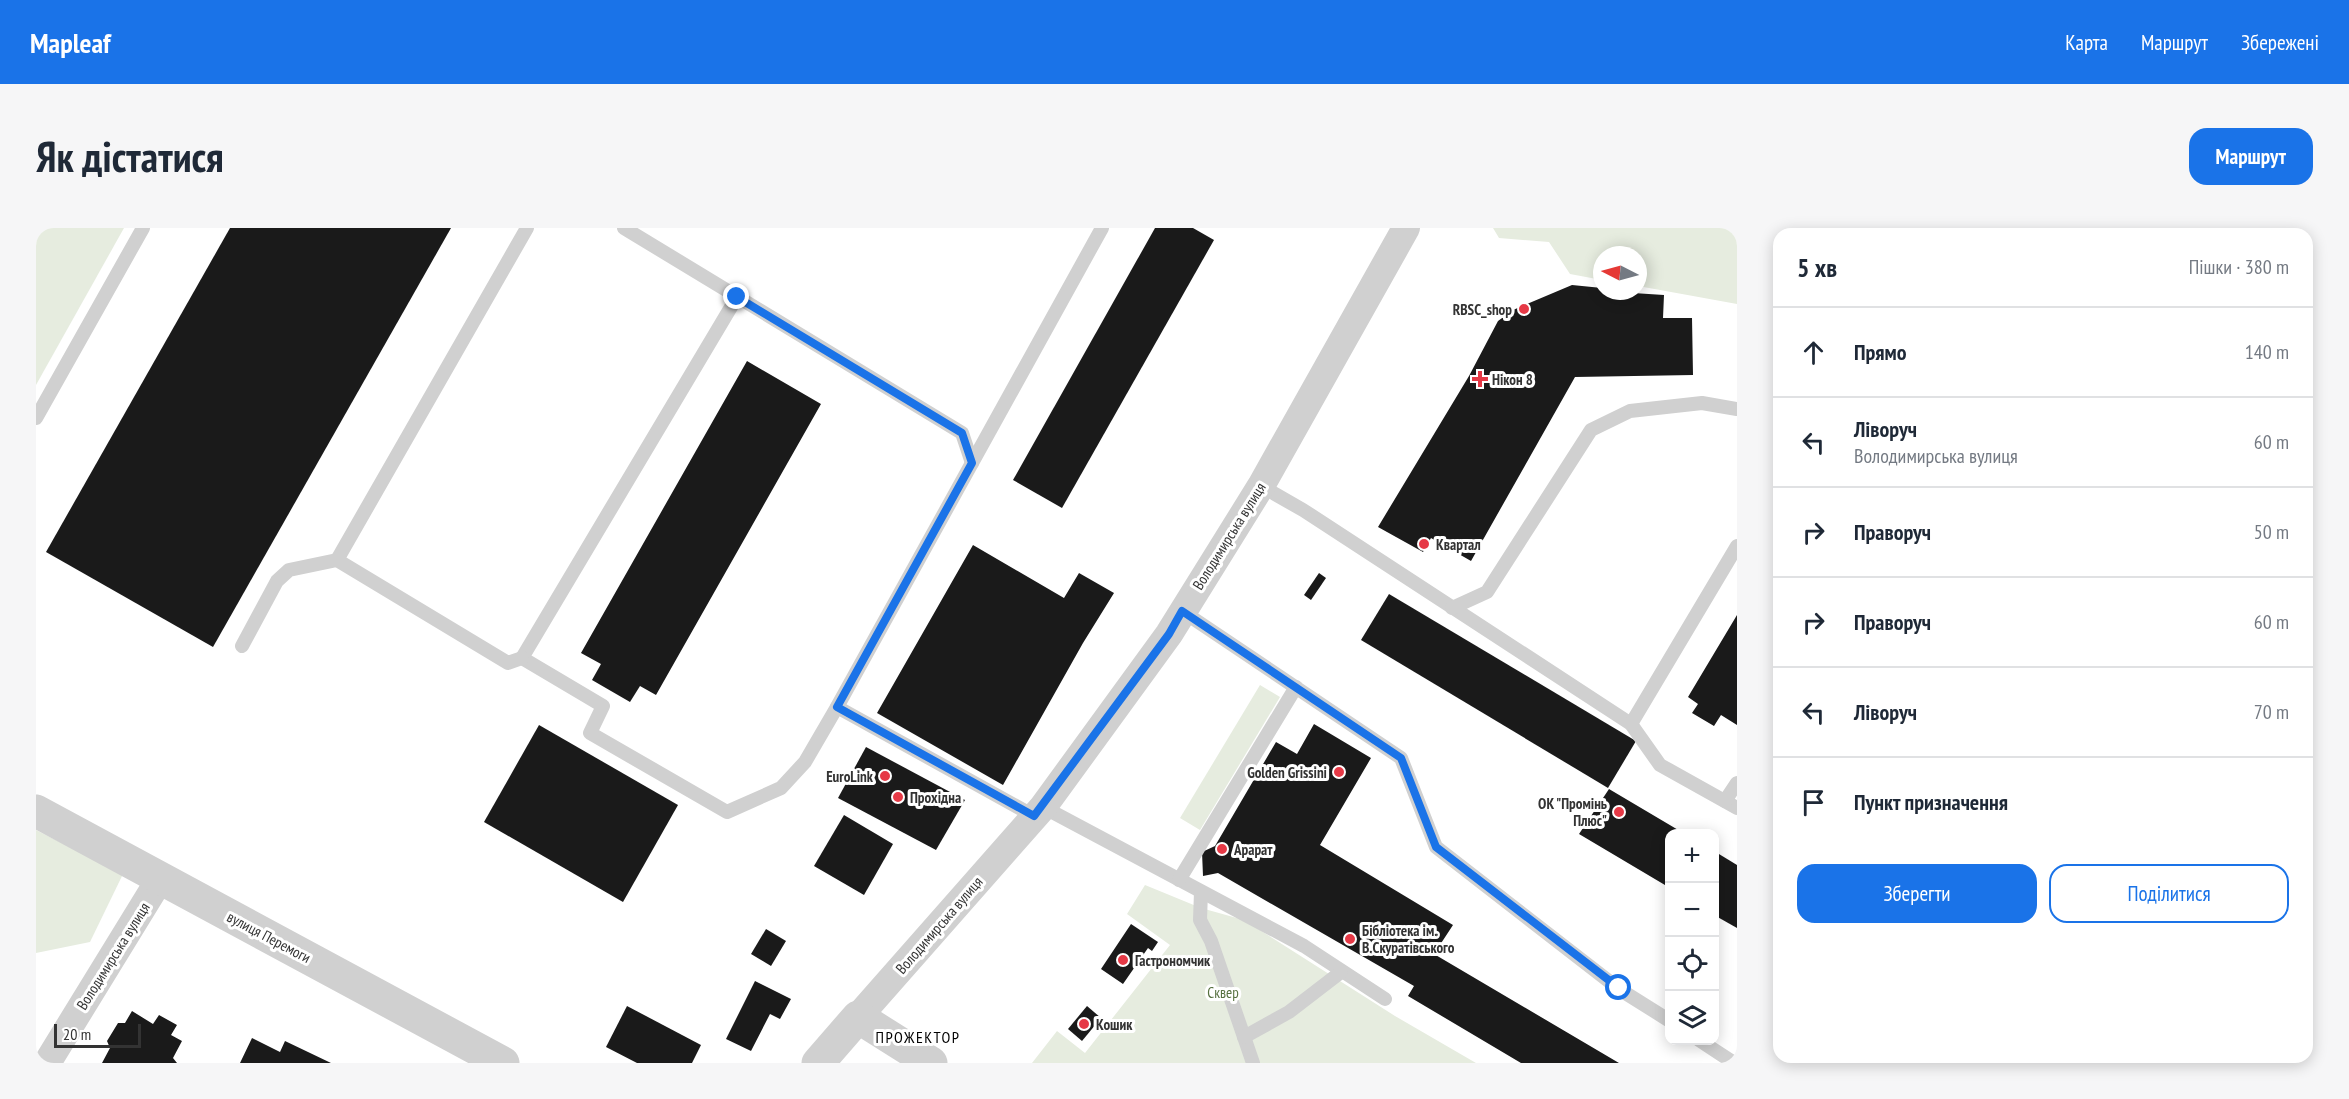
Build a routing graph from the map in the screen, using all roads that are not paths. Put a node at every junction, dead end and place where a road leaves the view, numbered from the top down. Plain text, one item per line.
1 (143, 228) edge
2 (527, 228) edge
3 (624, 228) edge
4 (1102, 228) edge
5 (1406, 228) edge
6 (737, 297) junction
7 (1737, 409) edge
8 (36, 418) edge
9 (972, 463) junction
10 (1261, 486) junction
11 (1737, 546) edge
12 (337, 560) junction
13 (1452, 608) junction
14 (1182, 611) junction
15 (242, 646) dead end
16 (522, 658) junction
17 (1296, 687) junction
18 (837, 707) junction
19 (1631, 724) junction
20 (1737, 783) edge
21 (1731, 804) edge
22 (36, 811) edge
23 (1039, 811) junction
24 (160, 879) junction
25 (1179, 880) junction
26 (1201, 892) junction
27 (1341, 972) junction
28 (1385, 999) dead end
29 (858, 1017) junction
30 (1665, 1018) edge
31 (1244, 1037) junction
32 (1705, 1045) edge
33 (47, 1063) edge
34 (503, 1063) edge
35 (818, 1063) edge
36 (931, 1063) edge
37 (1253, 1063) edge
38 (1734, 1063) edge

1 - 8 lane
2 - 12 lane
3 - 6 lane
4 - 9 lane
5 - 10 street, Володимирська вулиця
6 - 9 lane
6 - 16 lane
7 - 13 lane
9 - 18 lane
10 - 13 lane
10 - 14 street, Володимирська вулиця
11 - 19 lane
12 - 15 lane
12 - 16 lane
13 - 19 lane
14 - 17 lane
14 - 23 street, Володимирська вулиця
16 - 18 lane
17 - 25 lane
17 - 30 lane
18 - 23 lane
19 - 21 lane
20 - 21 lane
22 - 24 street, вулиця Перемоги
23 - 25 lane
23 - 29 street, Володимирська вулиця
24 - 33 street, Володимирська вулиця
24 - 34 street, вулиця Перемоги
25 - 26 lane
26 - 27 lane
26 - 31 lane
27 - 28 lane
27 - 31 lane
29 - 35 street
29 - 36 street
31 - 37 lane
32 - 38 lane

